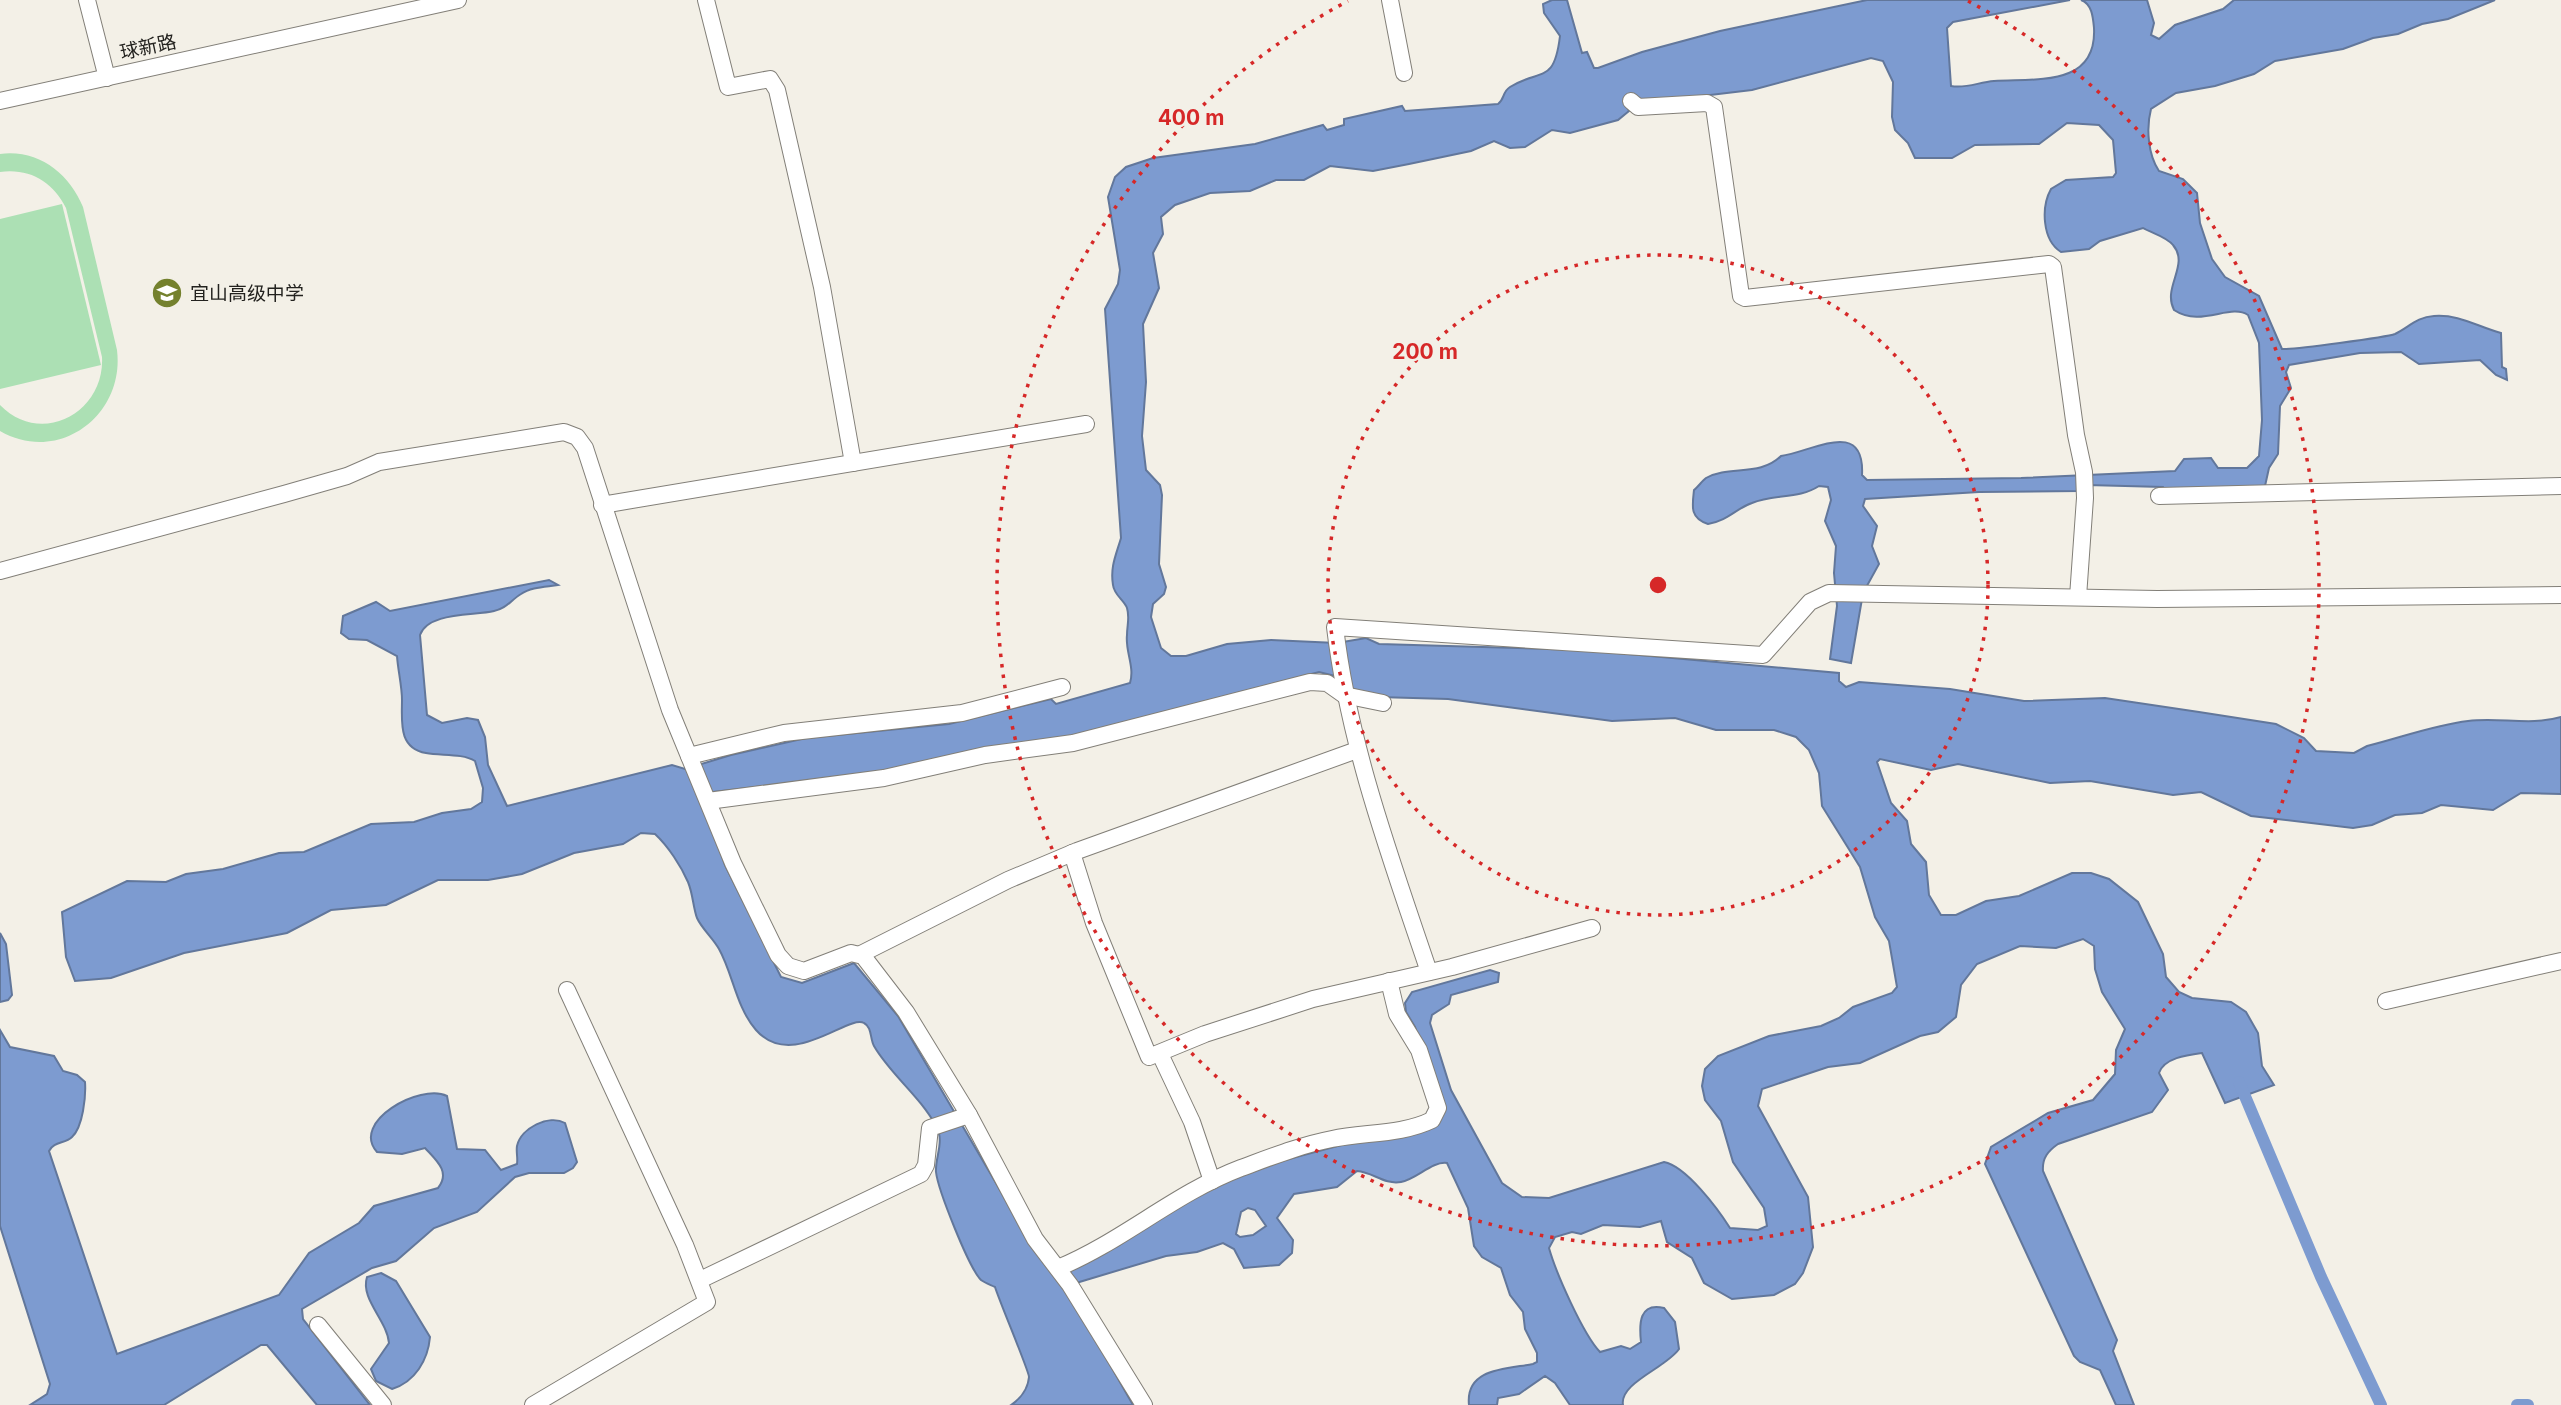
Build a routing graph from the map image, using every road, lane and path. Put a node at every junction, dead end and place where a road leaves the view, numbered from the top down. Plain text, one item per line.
1 (86, 0) edge
2 (458, 0) edge
3 (706, 0) edge
4 (1390, 0) edge
5 (1405, 73) dead end
6 (107, 78) junction
7 (0, 101) edge
8 (1630, 101) dead end
9 (1086, 424) dead end
10 (853, 463) junction
11 (2561, 486) edge
12 (2159, 496) dead end
13 (602, 505) junction
14 (0, 570) edge
15 (2561, 594) edge
16 (2078, 597) junction
17 (1062, 687) dead end
18 (1343, 689) junction
19 (1382, 703) dead end
20 (1357, 750) junction
21 (690, 758) junction
22 (707, 799) junction
23 (1072, 853) junction
24 (1592, 928) dead end
25 (861, 954) junction
26 (2561, 961) edge
27 (1429, 972) junction
28 (1389, 981) junction
29 (568, 990) dead end
30 (2386, 1001) dead end
31 (1160, 1054) junction
32 (966, 1116) junction
33 (1212, 1181) junction
34 (1058, 1268) junction
35 (700, 1280) junction
36 (318, 1325) dead end
37 (383, 1405) edge
38 (533, 1405) edge
39 (1144, 1405) edge

1 - 6 street
2 - 6 street, 球新路
3 - 10 street
4 - 5 street
6 - 7 street, 球新路
8 - 16 street
9 - 10 street
10 - 13 street
11 - 12 street
13 - 14 street
13 - 21 street
15 - 16 street
16 - 18 street
17 - 21 street
18 - 19 street
18 - 20 street
18 - 22 street
20 - 23 street
20 - 27 street
21 - 22 street
22 - 25 street
23 - 25 street
23 - 31 street
24 - 27 street
25 - 32 street
26 - 30 street
27 - 28 street
28 - 31 street
28 - 33 street
29 - 35 street
31 - 33 street
32 - 34 street
32 - 35 street
33 - 34 street
34 - 39 street
35 - 38 street
36 - 37 street

